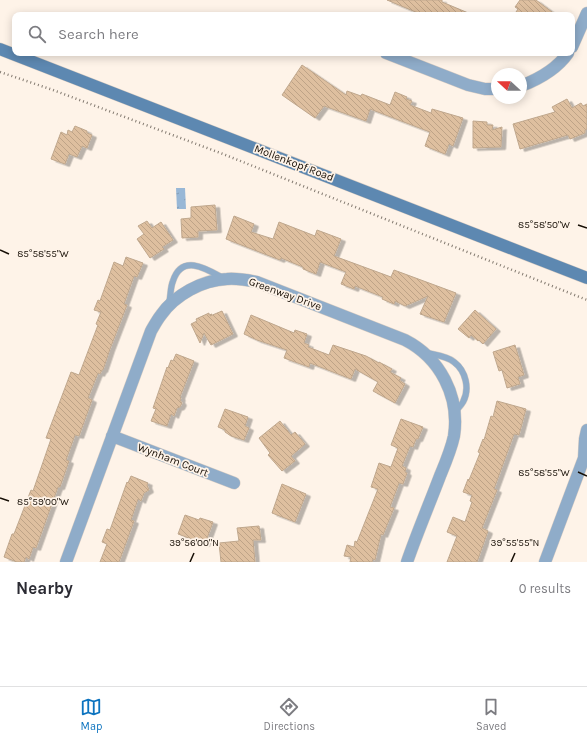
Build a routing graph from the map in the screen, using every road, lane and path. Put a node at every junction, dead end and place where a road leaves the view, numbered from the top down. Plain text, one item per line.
1 (587, 13) edge
2 (575, 40) edge
3 (0, 49) edge
4 (12, 54) edge
5 (18, 56) edge
6 (394, 56) edge
7 (566, 56) edge
8 (0, 72) edge
9 (527, 84) edge
10 (491, 89) edge
11 (587, 278) edge
12 (224, 279) junction
13 (587, 300) edge
14 (168, 307) junction
15 (426, 353) junction
16 (455, 412) junction
17 (587, 430) edge
18 (112, 436) junction
19 (586, 457) edge
20 (234, 483) dead end
21 (66, 562) edge
22 (407, 562) edge
23 (546, 562) edge

1 - 2 street
3 - 4 street, Mollenkopf Road
5 - 11 street, Mollenkopf Road
6 - 10 street
7 - 9 street
8 - 13 path
12 - 14 street, Greenway Drive
12 - 14 lane
12 - 15 street, Greenway Drive
14 - 18 street, Greenway Drive
15 - 16 street, Greenway Drive
15 - 16 lane
16 - 22 street, Greenway Drive
17 - 19 street
18 - 20 street, Wynham Court
18 - 21 street, Greenway Drive
19 - 23 street

